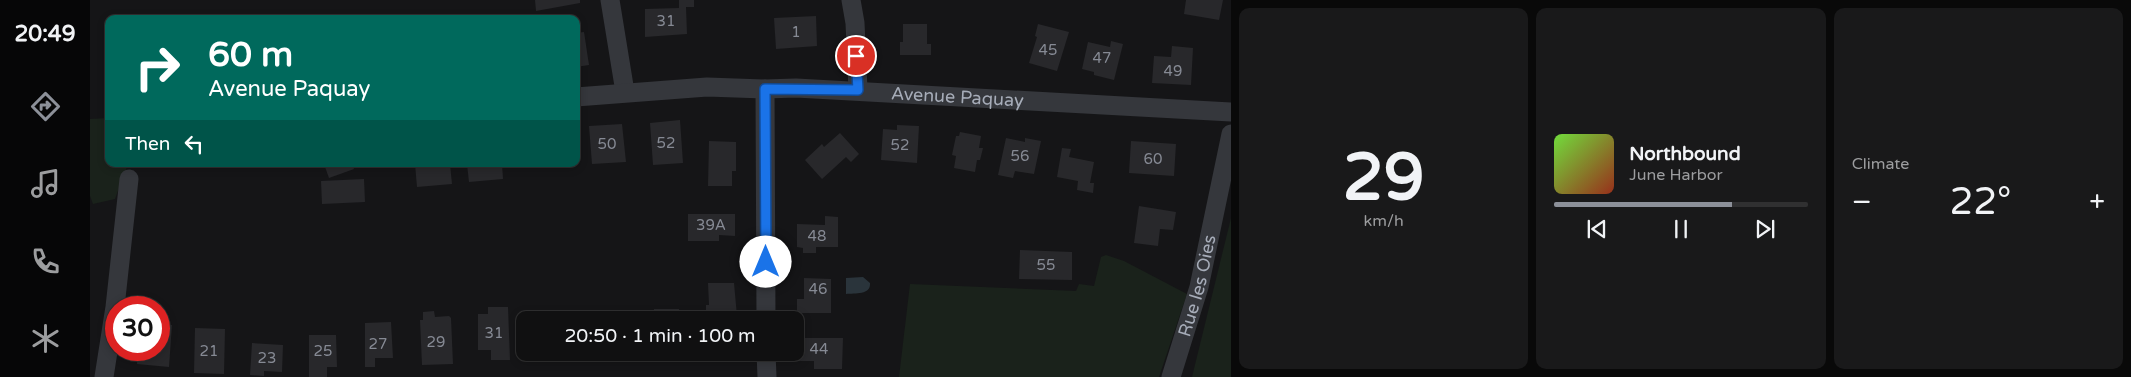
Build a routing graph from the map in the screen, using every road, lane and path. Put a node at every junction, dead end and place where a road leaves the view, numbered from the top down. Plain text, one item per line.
1 (610, 0) edge
2 (851, 0) edge
3 (765, 89) junction
4 (858, 90) junction
5 (625, 92) junction
6 (580, 98) edge
7 (1231, 112) edge
8 (1231, 134) edge
9 (128, 179) dead end
10 (766, 311) edge
11 (764, 361) edge
12 (762, 376) edge
13 (104, 377) edge
14 (1170, 377) edge

1 - 5 street
2 - 4 street
3 - 4 street, Avenue Paquay
3 - 5 street, Avenue Paquay
3 - 10 street
4 - 7 street, Avenue Paquay
5 - 6 street, Avenue Paquay
8 - 14 street, Rue les Oies
9 - 13 street
11 - 12 street

